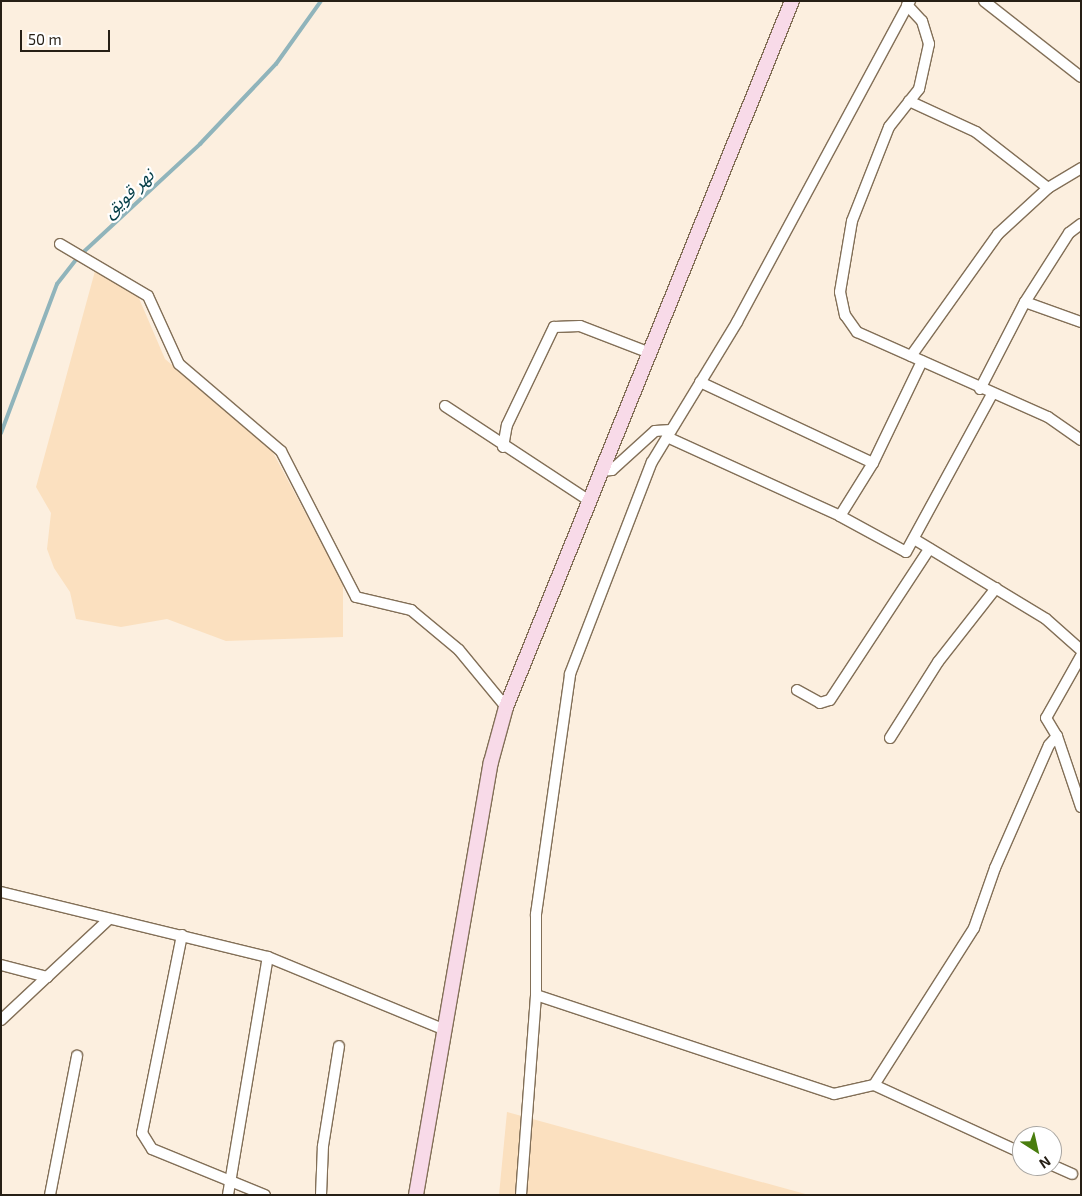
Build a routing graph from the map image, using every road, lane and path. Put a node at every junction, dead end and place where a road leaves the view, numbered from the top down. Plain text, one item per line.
1 (792, 1) edge
2 (984, 1) edge
3 (908, 3) edge
4 (1081, 77) edge
5 (909, 101) junction
6 (1081, 168) edge
7 (1048, 188) junction
8 (1081, 224) edge
9 (60, 244) dead end
10 (1025, 302) junction
11 (1081, 322) edge
12 (650, 353) junction
13 (910, 356) junction
14 (922, 361) junction
15 (700, 382) junction
16 (980, 389) junction
17 (992, 394) junction
18 (445, 406) dead end
19 (669, 433) junction
20 (1081, 440) edge
21 (503, 447) junction
22 (874, 463) junction
23 (600, 471) junction
24 (588, 500) junction
25 (840, 516) junction
26 (914, 539) junction
27 (929, 549) junction
28 (996, 588) junction
29 (1081, 650) edge
30 (1081, 656) edge
31 (797, 690) dead end
32 (506, 707) junction
33 (1057, 736) junction
34 (890, 738) dead end
35 (1081, 807) edge
36 (1, 892) edge
37 (108, 920) junction
38 (182, 934) junction
39 (268, 957) junction
40 (1, 965) edge
41 (47, 977) junction
42 (536, 996) junction
43 (1, 1020) edge
44 (443, 1029) junction
45 (339, 1046) dead end
46 (77, 1056) dead end
47 (874, 1085) junction
48 (1012, 1147) edge
49 (1062, 1170) edge
50 (1072, 1174) dead end
51 (230, 1181) junction
52 (50, 1195) edge
53 (228, 1195) edge
54 (266, 1195) edge
55 (321, 1195) edge
56 (416, 1195) edge
57 (521, 1195) edge

1 - 12 main road
2 - 4 street
3 - 5 street
3 - 15 street
5 - 7 street
5 - 13 street
6 - 7 street
7 - 13 street
8 - 10 street
9 - 32 street
10 - 11 street
10 - 16 street
12 - 21 street
12 - 23 main road
13 - 14 street
14 - 16 street
14 - 22 street
15 - 19 street
15 - 22 street
16 - 17 street
17 - 20 street
17 - 26 street
18 - 21 street
19 - 23 street
19 - 25 street
19 - 42 street
21 - 24 street
22 - 25 street
23 - 24 main road
24 - 32 main road
25 - 26 street
26 - 27 street
27 - 28 street
27 - 31 street
28 - 29 street
28 - 34 street
30 - 33 street
32 - 44 main road
33 - 35 street
33 - 47 street
36 - 37 street
37 - 38 street
37 - 41 street
38 - 39 street
38 - 51 street
39 - 44 street
39 - 51 street
40 - 41 street
41 - 43 street
42 - 47 street
42 - 57 street
44 - 56 main road
45 - 55 street
46 - 52 street
47 - 48 street
49 - 50 street
51 - 53 street
51 - 54 street

